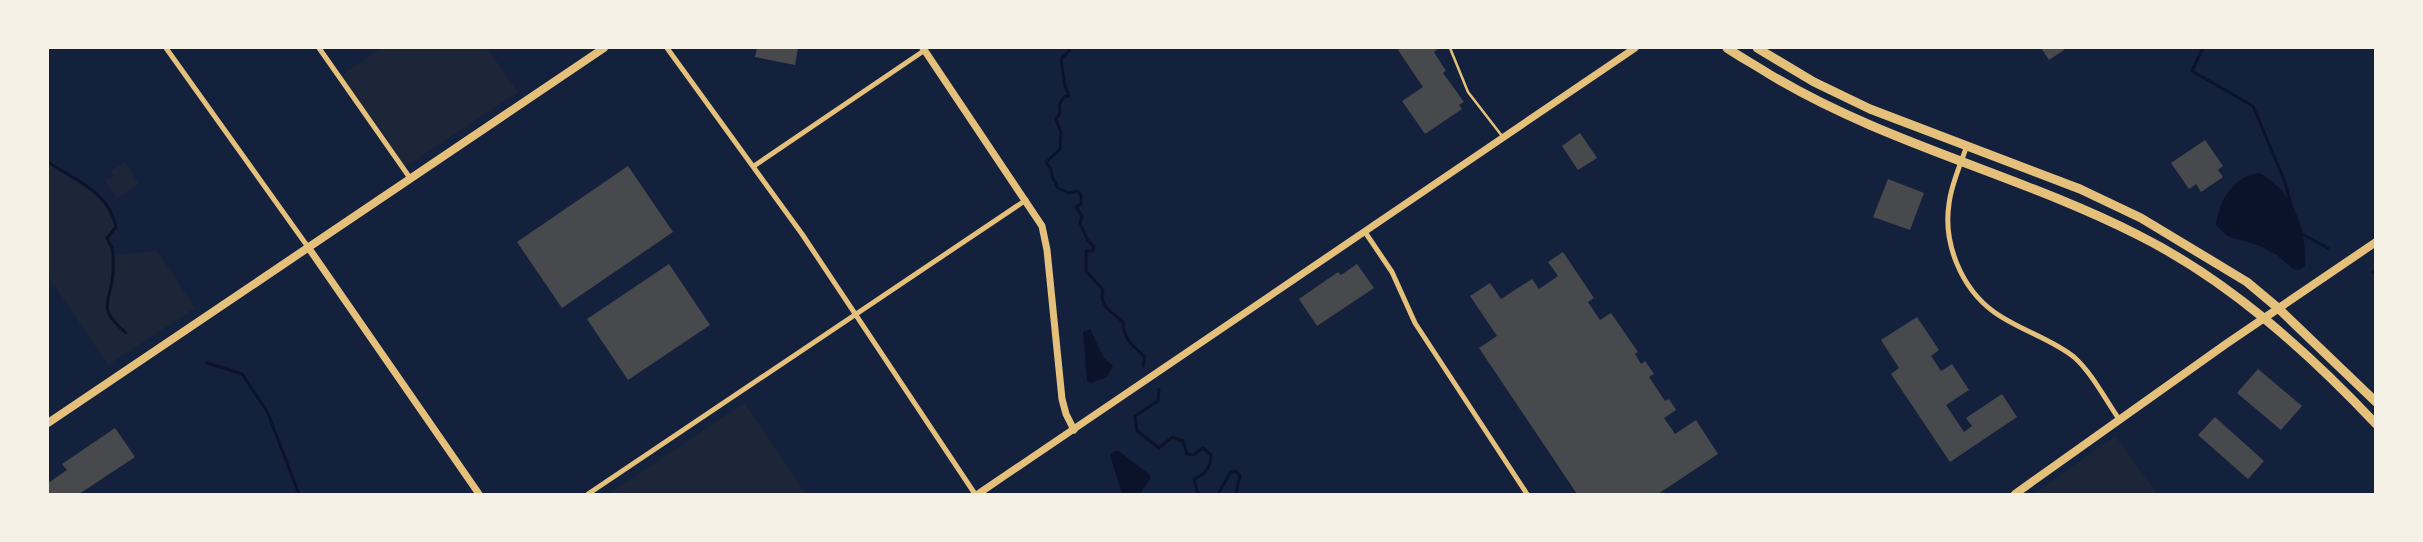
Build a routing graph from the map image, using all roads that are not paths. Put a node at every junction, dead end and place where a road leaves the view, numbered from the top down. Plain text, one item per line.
1 (166, 48) edge
2 (319, 48) edge
3 (604, 48) edge
4 (667, 48) edge
5 (1450, 48) edge
6 (1635, 48) edge
7 (1727, 48) edge
8 (1757, 48) edge
9 (924, 49) edge
10 (1503, 137) junction
11 (1967, 146) junction
12 (1961, 162) junction
13 (754, 166) junction
14 (410, 178) junction
15 (1026, 200) junction
16 (1365, 232) junction
17 (2376, 242) edge
18 (308, 246) junction
19 (2278, 308) junction
20 (855, 314) junction
21 (2263, 318) junction
22 (2376, 402) edge
23 (2119, 419) junction
24 (48, 423) edge
25 (2376, 424) edge
26 (1074, 430) junction
27 (479, 494) edge
28 (588, 494) edge
29 (977, 494) edge
30 (1527, 494) edge
31 (2015, 494) edge

1 - 18 street
2 - 14 street
3 - 14 main road
4 - 13 street
5 - 10 lane
6 - 10 street
7 - 12 main road
8 - 11 main road
9 - 13 street
9 - 15 street
10 - 16 street
11 - 12 street
11 - 19 main road
12 - 21 main road
12 - 23 street
13 - 20 street
14 - 18 main road
15 - 20 street
15 - 26 street
16 - 26 street
16 - 30 street
17 - 19 main road
18 - 24 main road
18 - 27 street
19 - 21 main road
19 - 22 main road
20 - 28 street
20 - 29 street
21 - 23 main road
21 - 25 main road
23 - 31 main road
26 - 29 street

